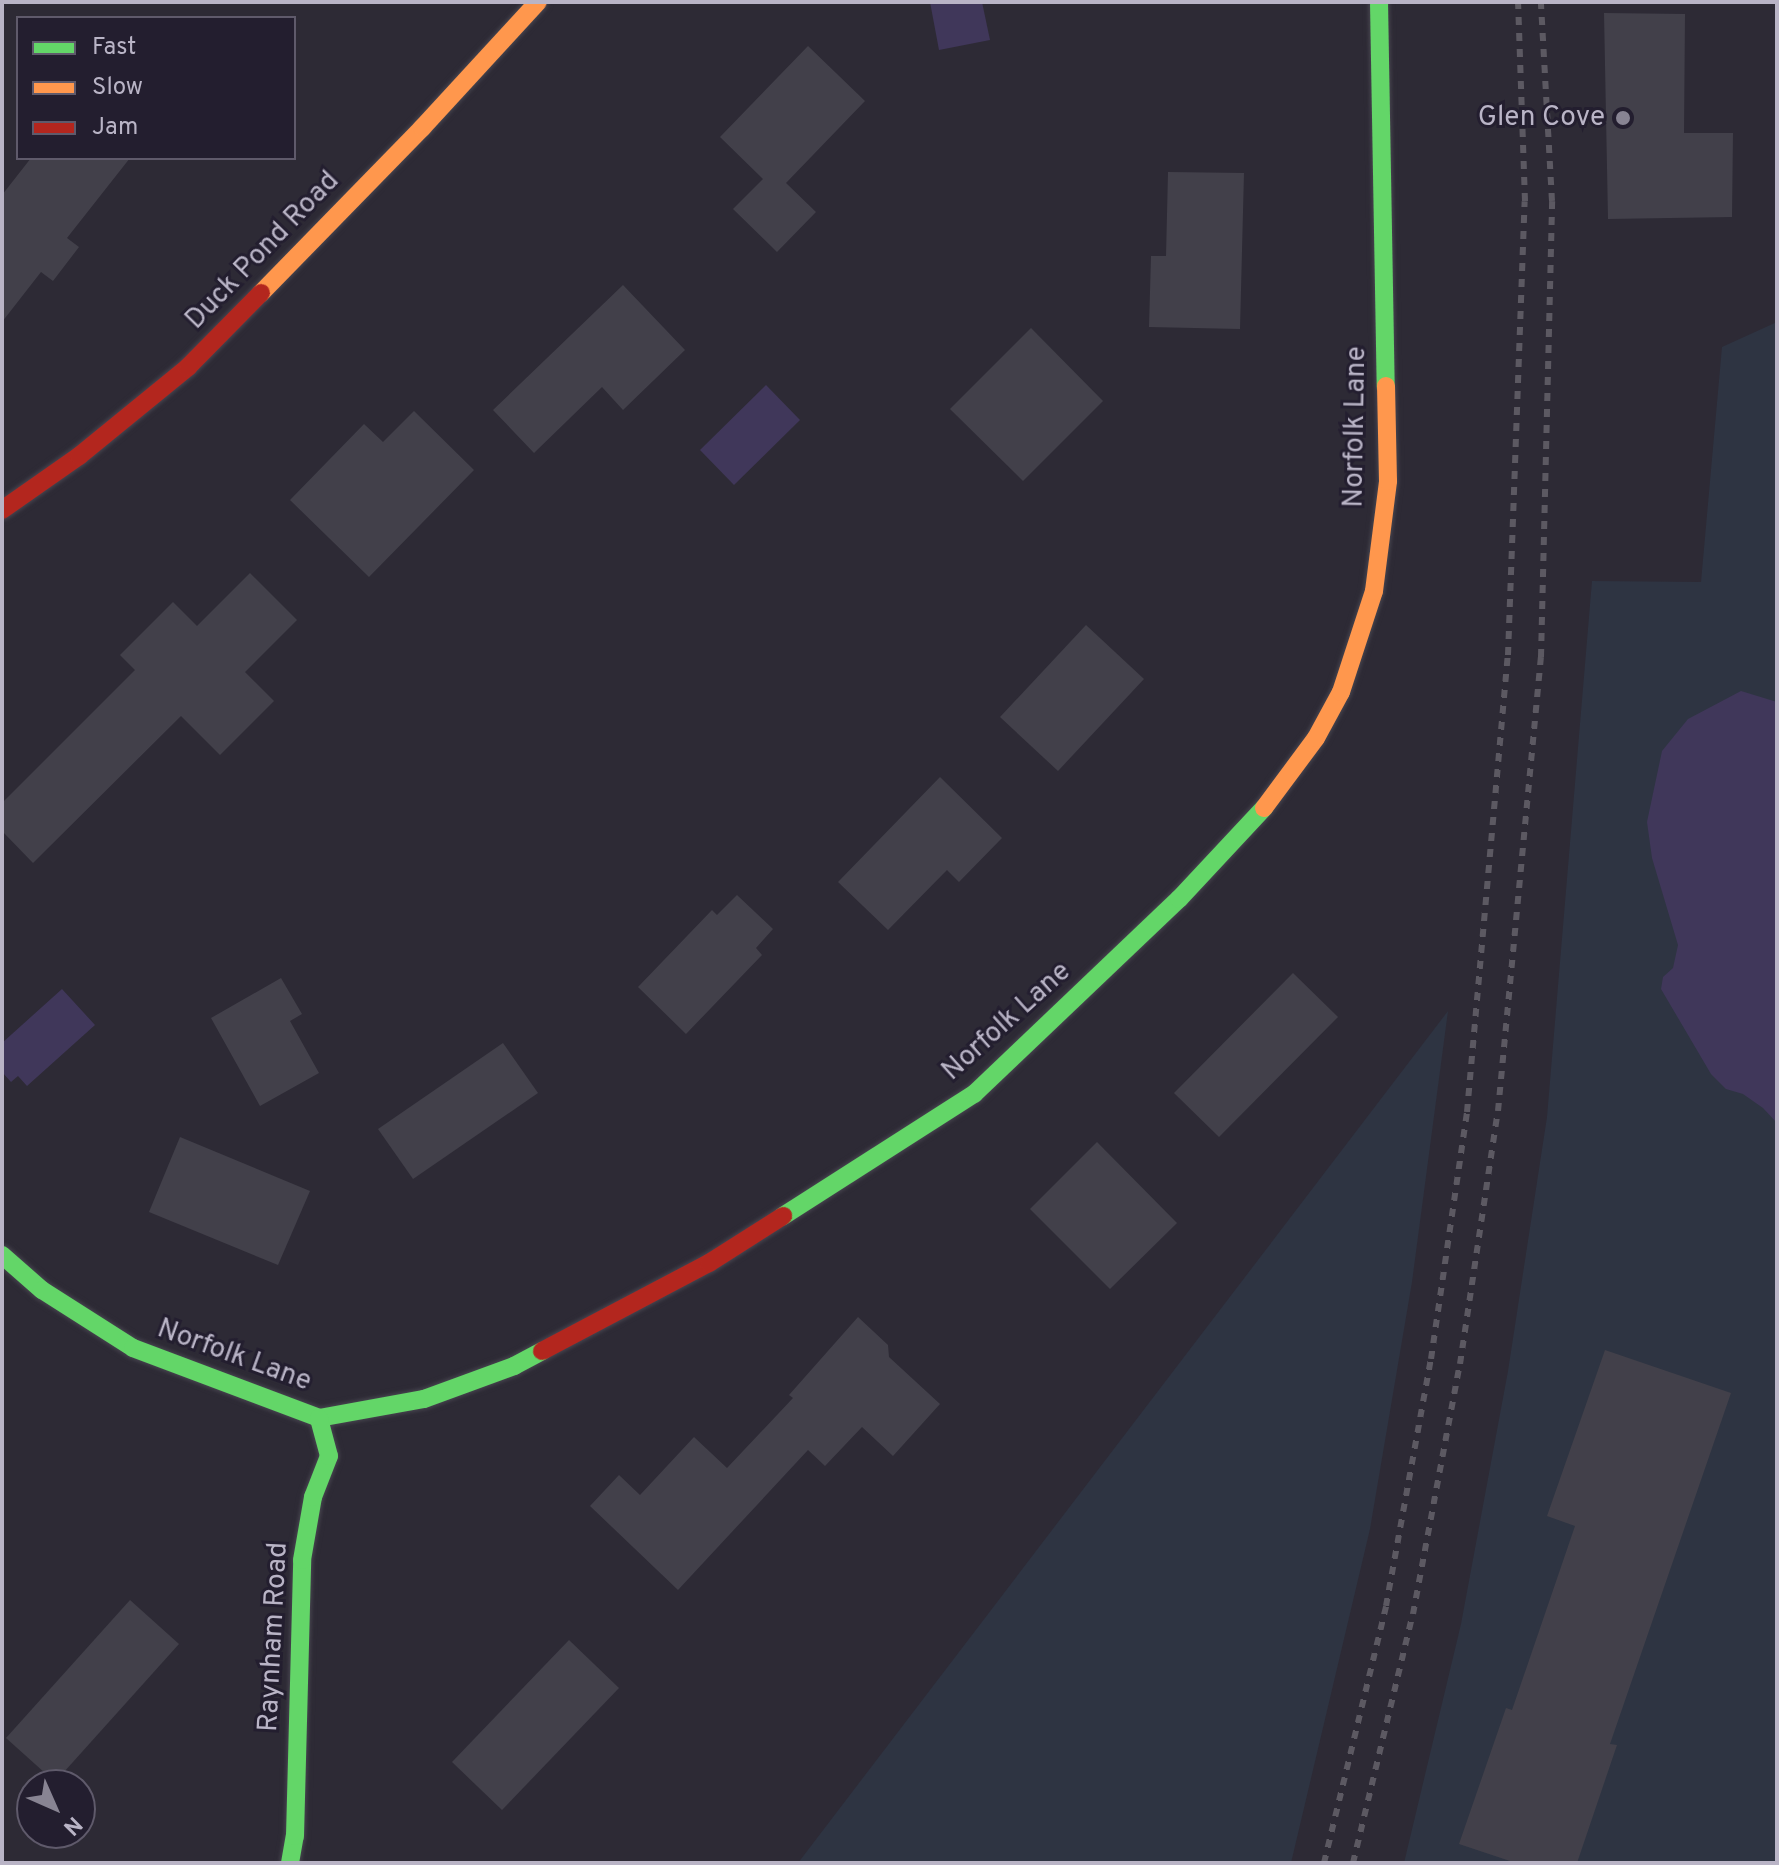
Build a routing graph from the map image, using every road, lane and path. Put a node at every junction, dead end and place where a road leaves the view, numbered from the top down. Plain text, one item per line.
1 (538, 2) edge
2 (1379, 2) edge
3 (2, 510) edge
4 (2, 1255) edge
5 (319, 1418) junction
6 (290, 1863) edge

1 - 3 street, Duck Pond Road
2 - 5 street, Norfolk Lane
4 - 5 street, Norfolk Lane
5 - 6 street, Raynham Road

